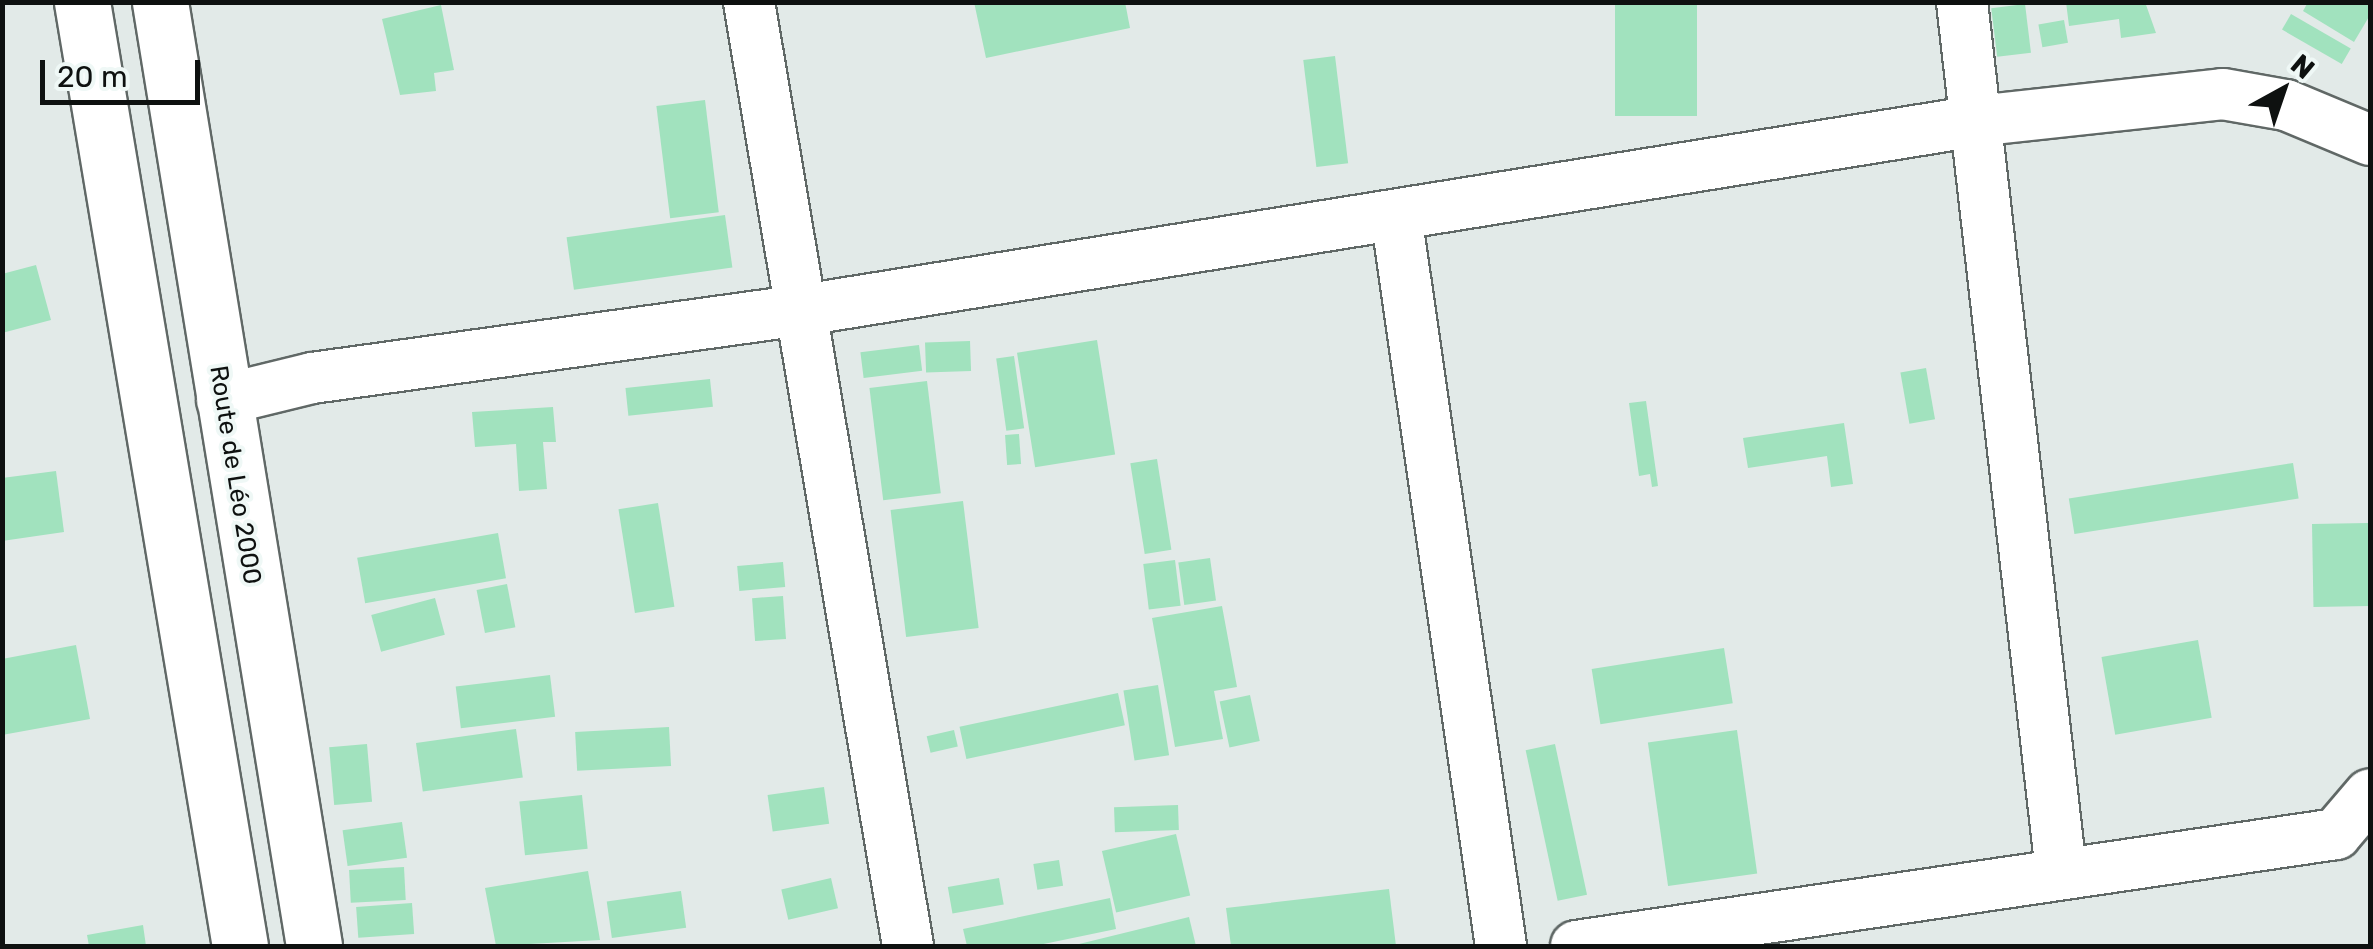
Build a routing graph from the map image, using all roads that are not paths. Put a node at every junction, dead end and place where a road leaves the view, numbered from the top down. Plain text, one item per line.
1 (82, 2) edge
2 (160, 2) edge
3 (749, 2) edge
4 (1962, 2) edge
5 (1976, 122) junction
6 (2370, 140) edge
7 (1396, 215) junction
8 (803, 310) junction
9 (222, 400) junction
10 (2370, 794) edge
11 (2061, 872) junction
12 (240, 946) edge
13 (314, 946) edge
14 (908, 946) edge
15 (1501, 946) edge
16 (1576, 946) edge

1 - 12 street
2 - 9 street, Route de Léo 2000
3 - 8 street
4 - 5 street
5 - 6 street
5 - 7 street
5 - 11 street
7 - 8 street
7 - 15 street
8 - 9 street
8 - 14 street
9 - 13 street, Route de Léo 2000
10 - 11 street
11 - 16 street

